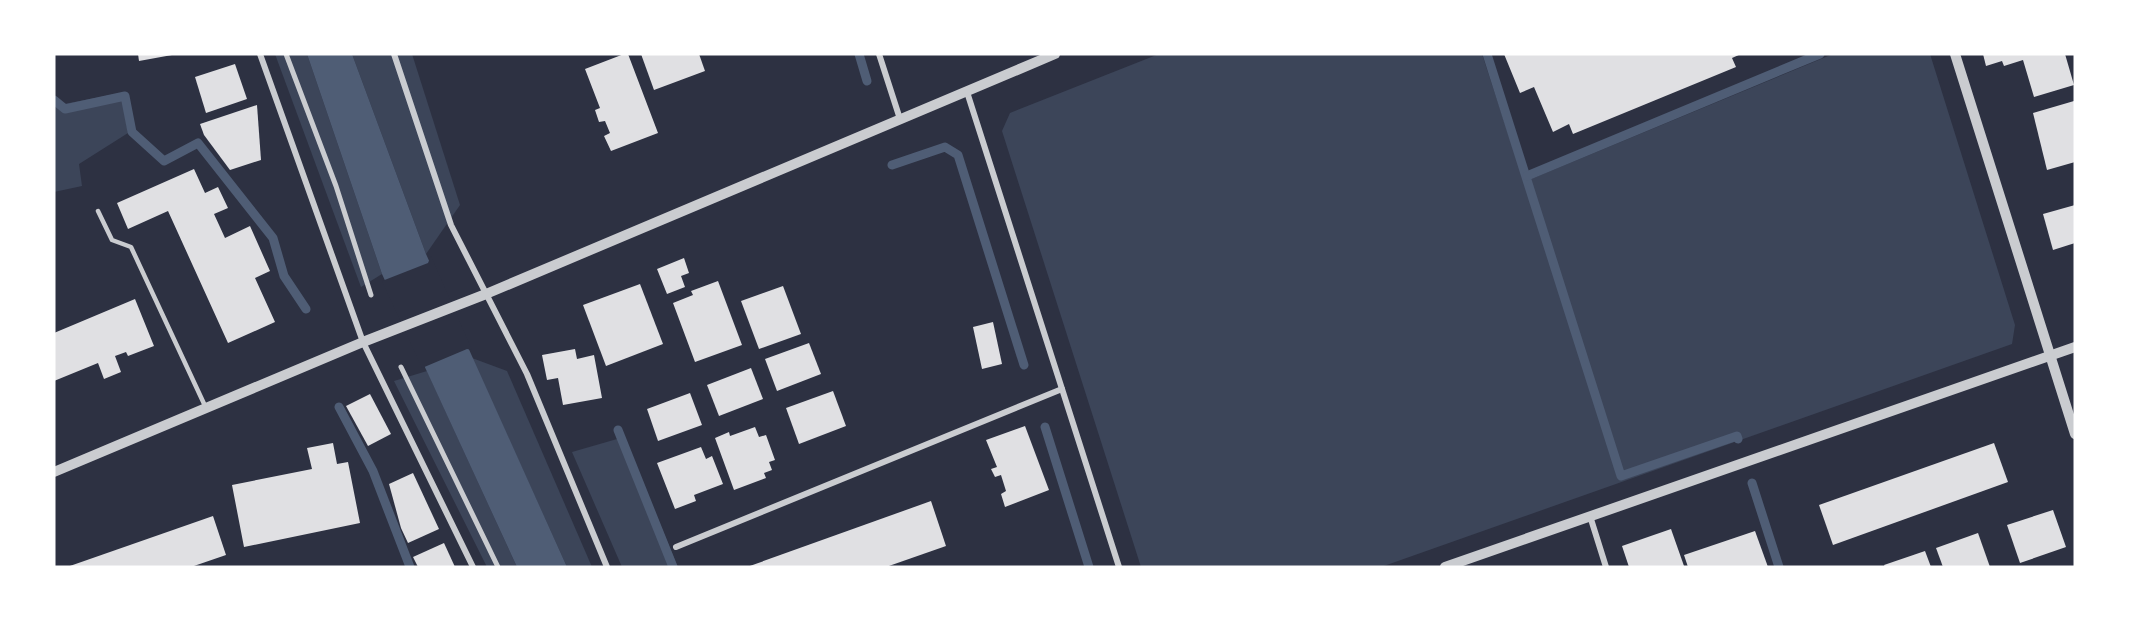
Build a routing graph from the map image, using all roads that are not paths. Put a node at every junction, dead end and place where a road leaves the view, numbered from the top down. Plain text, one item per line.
1 (260, 54) edge
2 (286, 54) edge
3 (394, 54) edge
4 (879, 54) edge
5 (1055, 54) edge
6 (1955, 54) edge
7 (967, 92) junction
8 (900, 119) junction
9 (98, 211) dead end
10 (486, 294) junction
11 (371, 295) dead end
12 (363, 342) junction
13 (2075, 346) edge
14 (2051, 355) junction
15 (401, 367) dead end
16 (1062, 389) junction
17 (206, 408) junction
18 (2075, 434) edge
19 (54, 472) edge
20 (1590, 515) junction
21 (676, 547) dead end
22 (474, 567) edge
23 (498, 567) edge
24 (607, 567) edge
25 (1119, 567) edge
26 (1445, 567) edge
27 (1606, 567) edge

1 - 12 street
2 - 11 street
3 - 10 street
4 - 8 street
5 - 7 street
6 - 14 street
7 - 8 street
7 - 16 street
8 - 10 street
9 - 17 lane
10 - 12 street
10 - 24 street
12 - 17 street
12 - 22 street
13 - 14 street
14 - 18 street
14 - 20 street
15 - 23 street
16 - 21 street
16 - 25 street
17 - 19 street
20 - 26 street
20 - 27 street

